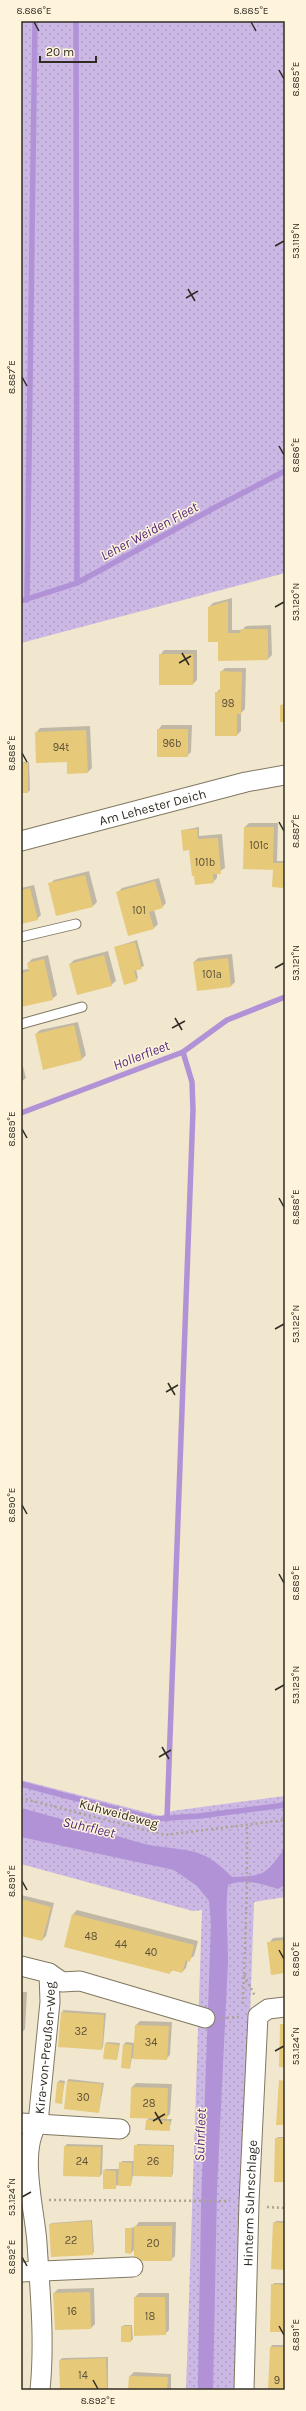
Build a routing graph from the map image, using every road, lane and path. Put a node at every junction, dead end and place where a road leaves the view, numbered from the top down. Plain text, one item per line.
1 (285, 775) edge
2 (21, 841) edge
3 (76, 924) dead end
4 (21, 937) edge
5 (82, 1007) dead end
6 (21, 1024) edge
7 (21, 1798) edge
8 (285, 1820) edge
9 (247, 1825) junction
10 (247, 1888) dead end
11 (21, 1966) edge
12 (49, 1973) junction
13 (285, 2007) edge
14 (205, 2018) dead end
15 (30, 2123) edge
16 (120, 2129) dead end
17 (30, 2200) junction
18 (228, 2201) dead end
19 (133, 2267) dead end
20 (30, 2271) edge
21 (40, 2390) edge
22 (244, 2390) edge

1 - 2 street, Am Lehester Deich
3 - 4 lane
5 - 6 lane
7 - 9 path, Kuhweideweg
8 - 9 path, Kuhweideweg
9 - 10 path
11 - 12 street, Kira-von-Preußen-Weg
12 - 14 street, Kira-von-Preußen-Weg
12 - 15 street, Kira-von-Preußen-Weg
13 - 22 street, Hinterm Suhrschlage
15 - 16 street, Kira-von-Preußen-Weg
15 - 17 street, Kira-von-Preußen-Weg
17 - 18 path
17 - 20 street, Kira-von-Preußen-Weg
19 - 20 street
20 - 21 street, Kira-von-Preußen-Weg

